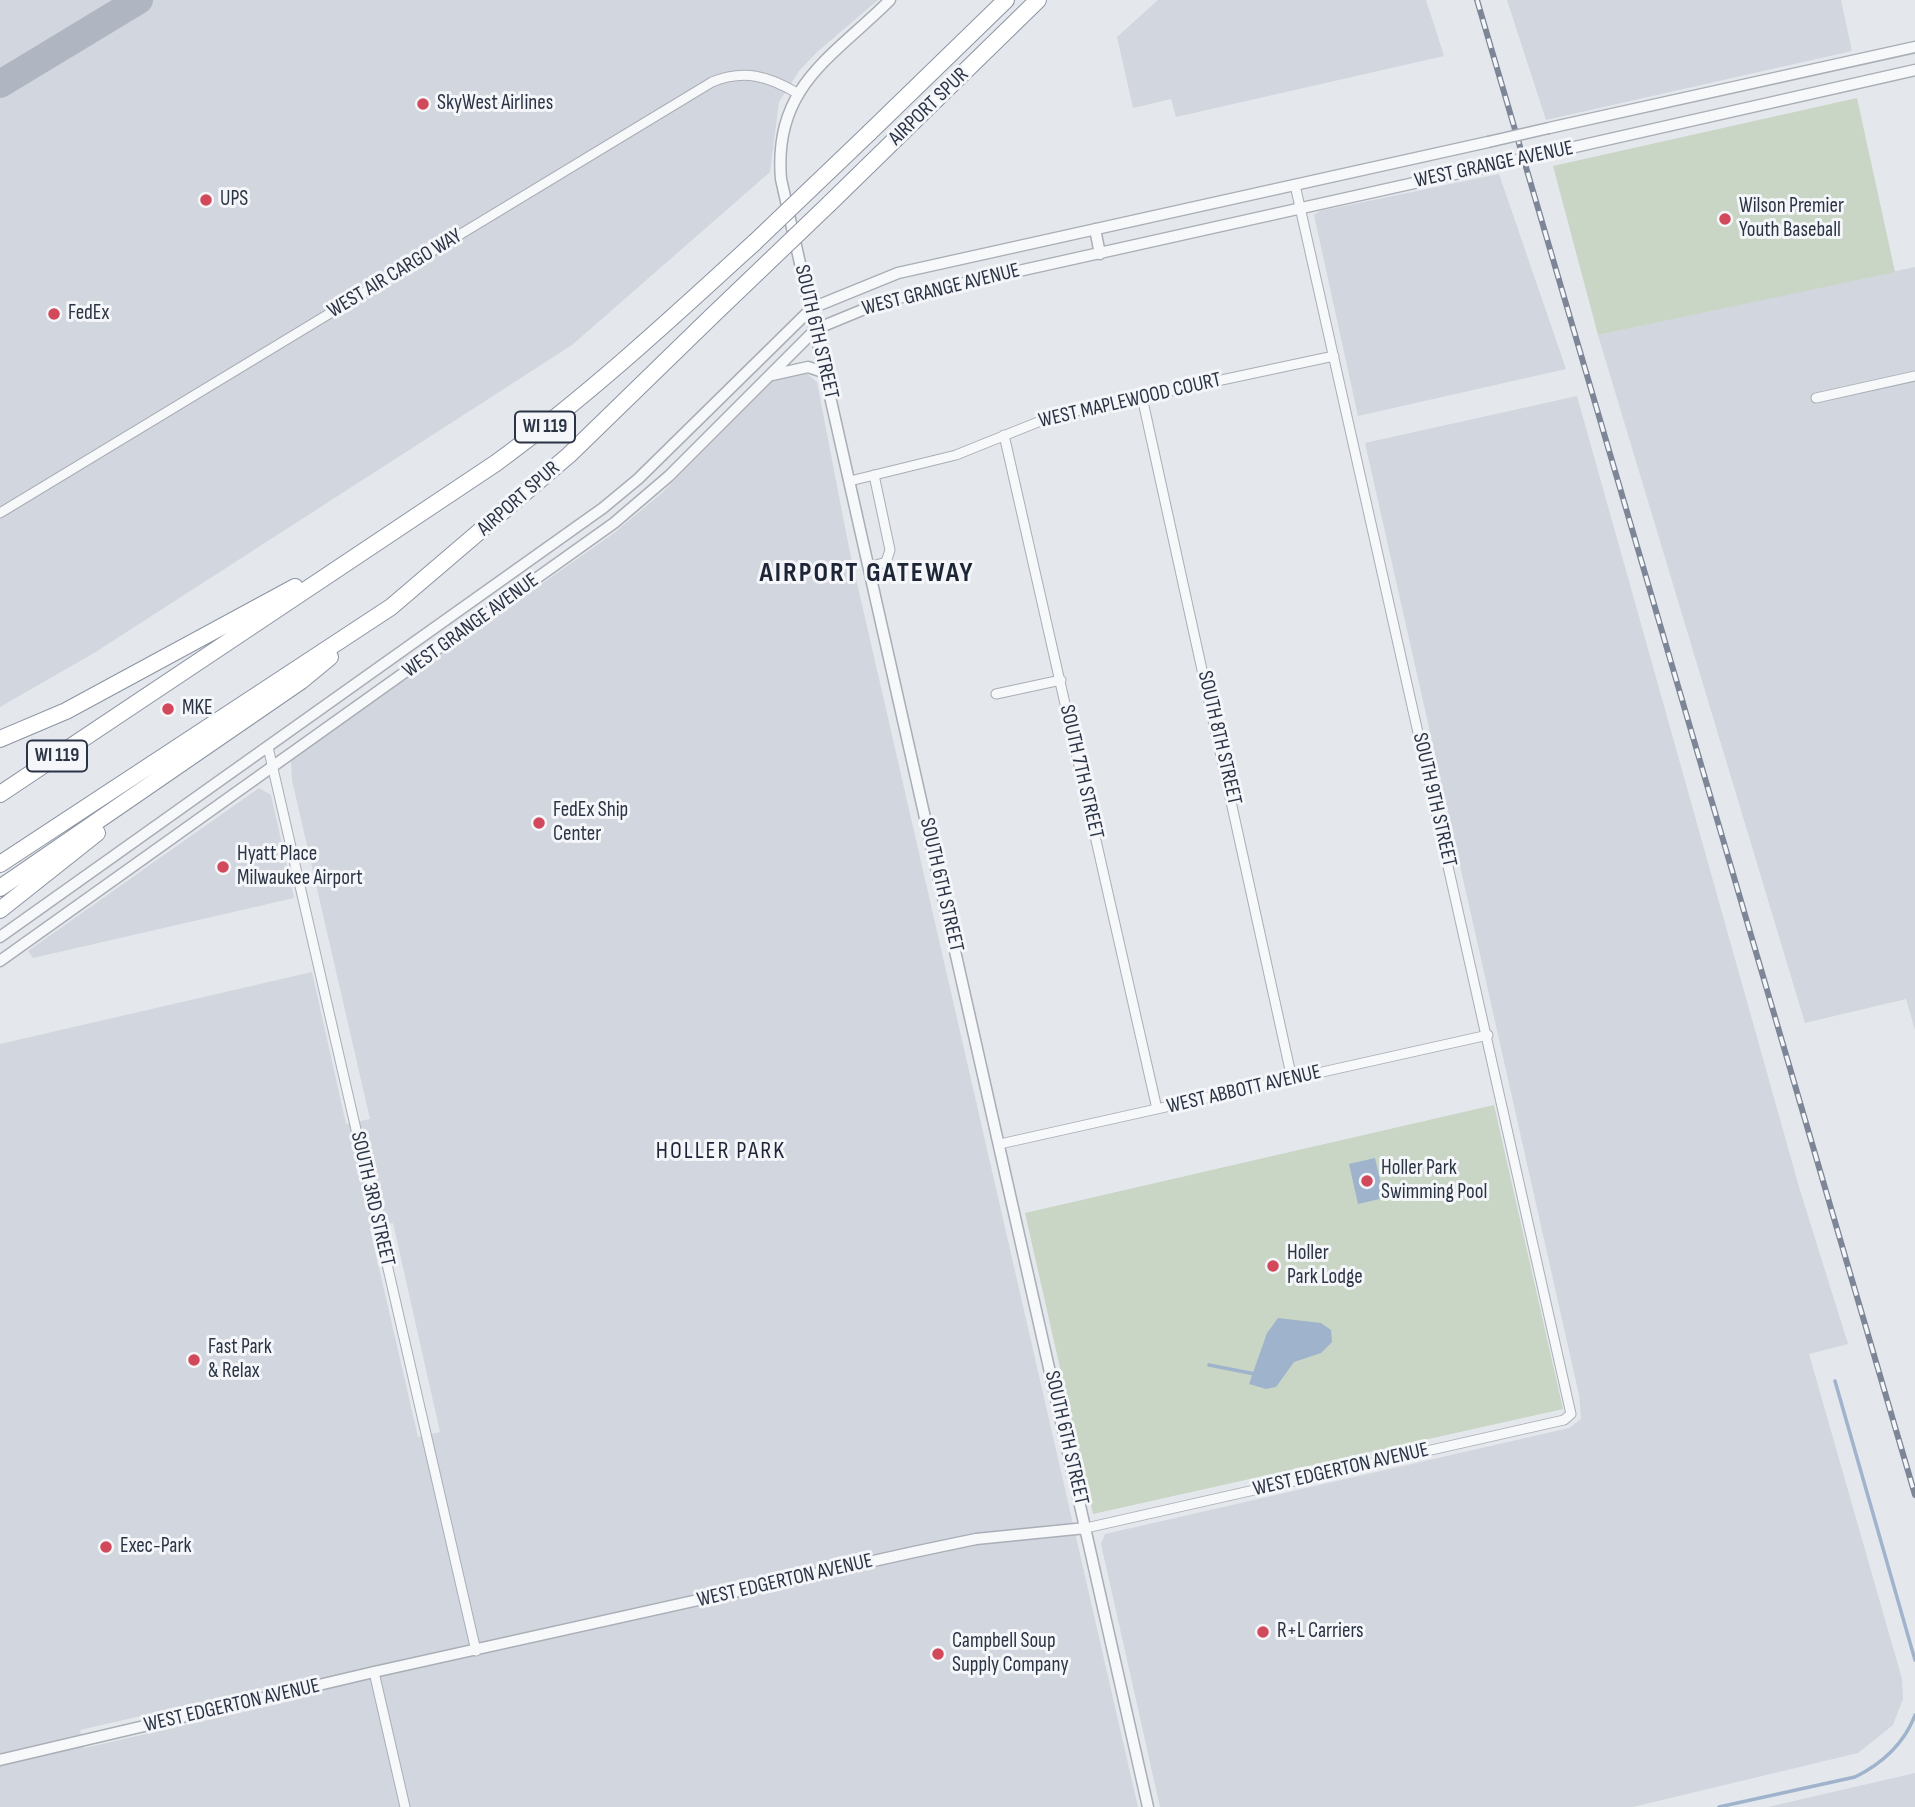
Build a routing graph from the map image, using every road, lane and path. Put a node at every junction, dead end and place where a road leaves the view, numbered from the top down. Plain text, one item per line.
1 (890, 0) edge
2 (1006, 0) edge
3 (1038, 0) edge
4 (1915, 47) edge
5 (1915, 71) edge
6 (1764, 80) junction
7 (797, 93) junction
8 (1769, 103) junction
9 (1295, 185) junction
10 (1300, 208) junction
11 (1095, 229) junction
12 (1100, 254) junction
13 (898, 273) junction
14 (904, 297) junction
15 (812, 309) junction
16 (816, 329) junction
17 (1334, 356) junction
18 (826, 373) junction
19 (1915, 376) edge
20 (766, 377) junction
21 (1142, 397) junction
22 (1816, 398) dead end
23 (1004, 435) junction
24 (874, 475) junction
25 (850, 481) junction
26 (0, 513) edge
27 (569, 532) junction
28 (580, 548) junction
29 (362, 551) junction
30 (870, 567) junction
31 (391, 607) junction
32 (1061, 680) junction
33 (996, 694) dead end
34 (328, 705) junction
35 (339, 720) junction
36 (0, 739) edge
37 (268, 747) junction
38 (273, 767) junction
39 (162, 778) junction
40 (0, 793) edge
41 (0, 864) edge
42 (0, 888) edge
43 (0, 910) edge
44 (0, 937) edge
45 (0, 961) edge
46 (1488, 1035) junction
47 (1292, 1079) junction
48 (1157, 1109) junction
49 (1000, 1144) junction
50 (1571, 1415) joint
51 (1086, 1528) junction
52 (476, 1651) junction
53 (373, 1672) junction
54 (0, 1760) edge
55 (405, 1807) edge
56 (1148, 1807) edge

1 - 7 street, SOUTH 6TH STREET
2 - 29 highway, AIRPORT SPUR / WI 119, bridge
3 - 31 highway, AIRPORT SPUR / WI 119, bridge
4 - 6 street, WEST GRANGE AVENUE
5 - 8 street, WEST GRANGE AVENUE
6 - 8 street
6 - 9 street, WEST GRANGE AVENUE, bridge
7 - 15 street, SOUTH 6TH STREET
7 - 26 street, WEST AIR CARGO WAY
8 - 10 street, WEST GRANGE AVENUE, bridge
9 - 10 street, SOUTH 9TH STREET
9 - 11 street, WEST GRANGE AVENUE
10 - 12 street, WEST GRANGE AVENUE
10 - 17 street, SOUTH 9TH STREET
11 - 12 street
11 - 13 street, WEST GRANGE AVENUE
12 - 14 street, WEST GRANGE AVENUE
13 - 14 street
13 - 15 street, WEST GRANGE AVENUE
14 - 16 street, WEST GRANGE AVENUE
15 - 16 street, SOUTH 6TH STREET
15 - 27 street, WEST GRANGE AVENUE
16 - 18 street, SOUTH 6TH STREET
16 - 20 street, WEST GRANGE AVENUE
17 - 21 street, WEST MAPLEWOOD COURT
17 - 46 street, SOUTH 9TH STREET
18 - 20 street
18 - 25 street, SOUTH 6TH STREET
19 - 22 street
20 - 28 street, WEST GRANGE AVENUE
21 - 23 street, WEST MAPLEWOOD COURT
21 - 47 street, SOUTH 8TH STREET
23 - 24 street, WEST MAPLEWOOD COURT
23 - 32 street, SOUTH 7TH STREET
24 - 25 street, WEST MAPLEWOOD COURT
24 - 30 street
25 - 30 street, SOUTH 6TH STREET
27 - 28 street
27 - 34 street, WEST GRANGE AVENUE
28 - 35 street, WEST GRANGE AVENUE
29 - 36 highway
29 - 40 highway, AIRPORT SPUR / WI 119
30 - 49 street, SOUTH 6TH STREET
31 - 39 highway
31 - 41 highway, AIRPORT SPUR / WI 119
32 - 33 street
32 - 48 street, SOUTH 7TH STREET
34 - 35 street
34 - 37 street, WEST GRANGE AVENUE
35 - 38 street, WEST GRANGE AVENUE
37 - 38 street, SOUTH 3RD STREET
37 - 44 street, WEST GRANGE AVENUE
38 - 45 street, WEST GRANGE AVENUE
38 - 52 street, SOUTH 3RD STREET
39 - 42 highway
39 - 43 highway
46 - 47 street, WEST ABBOTT AVENUE
46 - 50 street, SOUTH 9TH STREET
47 - 48 street, WEST ABBOTT AVENUE
48 - 49 street, WEST ABBOTT AVENUE
49 - 51 street, SOUTH 6TH STREET
50 - 51 street, WEST EDGERTON AVENUE
51 - 52 street, WEST EDGERTON AVENUE
51 - 56 street, SOUTH 6TH STREET
52 - 53 street, WEST EDGERTON AVENUE
53 - 54 street, WEST EDGERTON AVENUE
53 - 55 street

